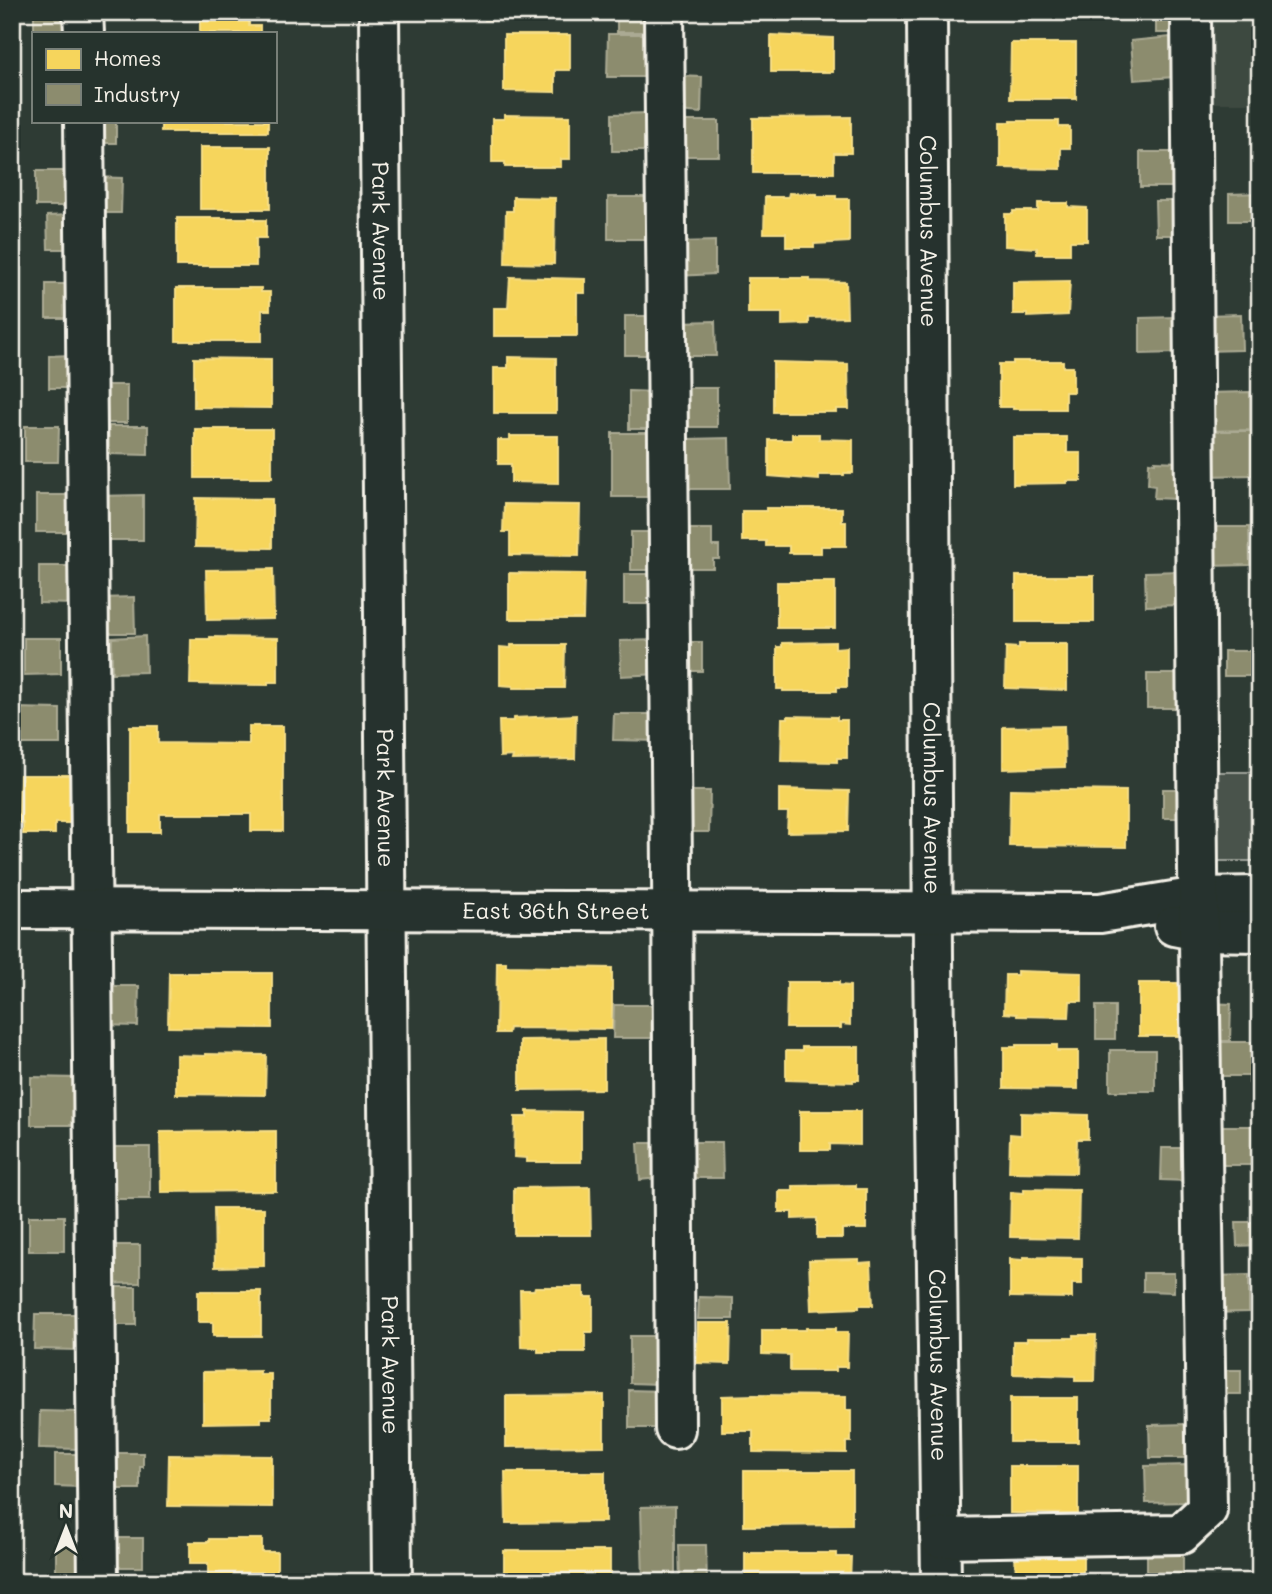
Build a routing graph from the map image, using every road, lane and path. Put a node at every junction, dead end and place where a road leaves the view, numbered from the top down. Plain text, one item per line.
1 (83, 12) edge
2 (379, 12) edge
3 (664, 12) edge
4 (927, 12) edge
5 (1191, 12) edge
6 (83, 32) edge
7 (84, 122) edge
8 (1260, 896) edge
9 (12, 909) edge
10 (90, 910) junction
11 (385, 911) junction
12 (672, 913) junction
13 (933, 914) junction
14 (1199, 914) junction
15 (1260, 932) edge
16 (675, 1429) dead end
17 (940, 1538) junction
18 (98, 1582) edge
19 (392, 1582) edge
20 (941, 1582) edge

1 - 6 street
2 - 11 street, Park Avenue
3 - 12 street
4 - 13 street, Columbus Avenue
5 - 14 street
7 - 10 street
8 - 14 street, East 36th Street
9 - 10 street, East 36th Street
10 - 11 street, East 36th Street
10 - 18 street
11 - 12 street, East 36th Street
11 - 19 street, Park Avenue
12 - 13 street, East 36th Street
12 - 16 street
13 - 14 street, East 36th Street
13 - 17 street, Columbus Avenue
14 - 15 street, East 36th Street
14 - 17 street
17 - 20 street, Columbus Avenue

